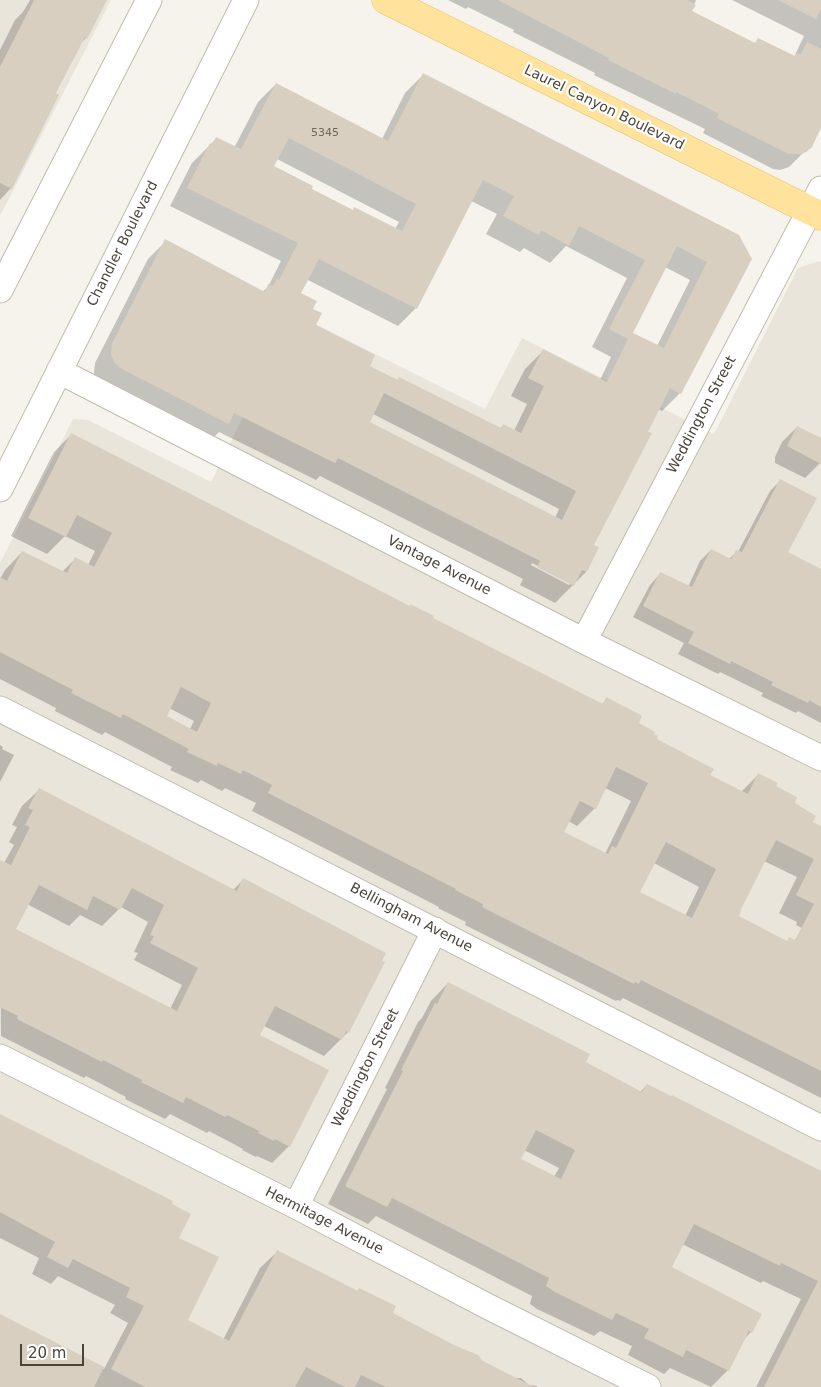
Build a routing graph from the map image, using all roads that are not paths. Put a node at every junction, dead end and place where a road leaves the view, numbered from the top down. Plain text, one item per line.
1 (149, 0) edge
2 (246, 0) edge
3 (386, 0) edge
4 (817, 205) edge
5 (0, 290) edge
6 (59, 372) junction
7 (0, 488) edge
8 (584, 641) junction
9 (0, 709) edge
10 (821, 758) edge
11 (435, 930) junction
12 (0, 1057) edge
13 (821, 1128) edge
14 (296, 1206) junction
15 (648, 1387) edge

1 - 5 street
2 - 6 street, Chandler Boulevard
3 - 4 main road, Laurel Canyon Boulevard
4 - 8 street, Weddington Street
6 - 7 street, Chandler Boulevard
6 - 8 street, Vantage Avenue
8 - 10 street, Vantage Avenue
9 - 11 street, Bellingham Avenue
11 - 13 street, Bellingham Avenue
11 - 14 street, Weddington Street
12 - 14 street, Hermitage Avenue
14 - 15 street, Hermitage Avenue

